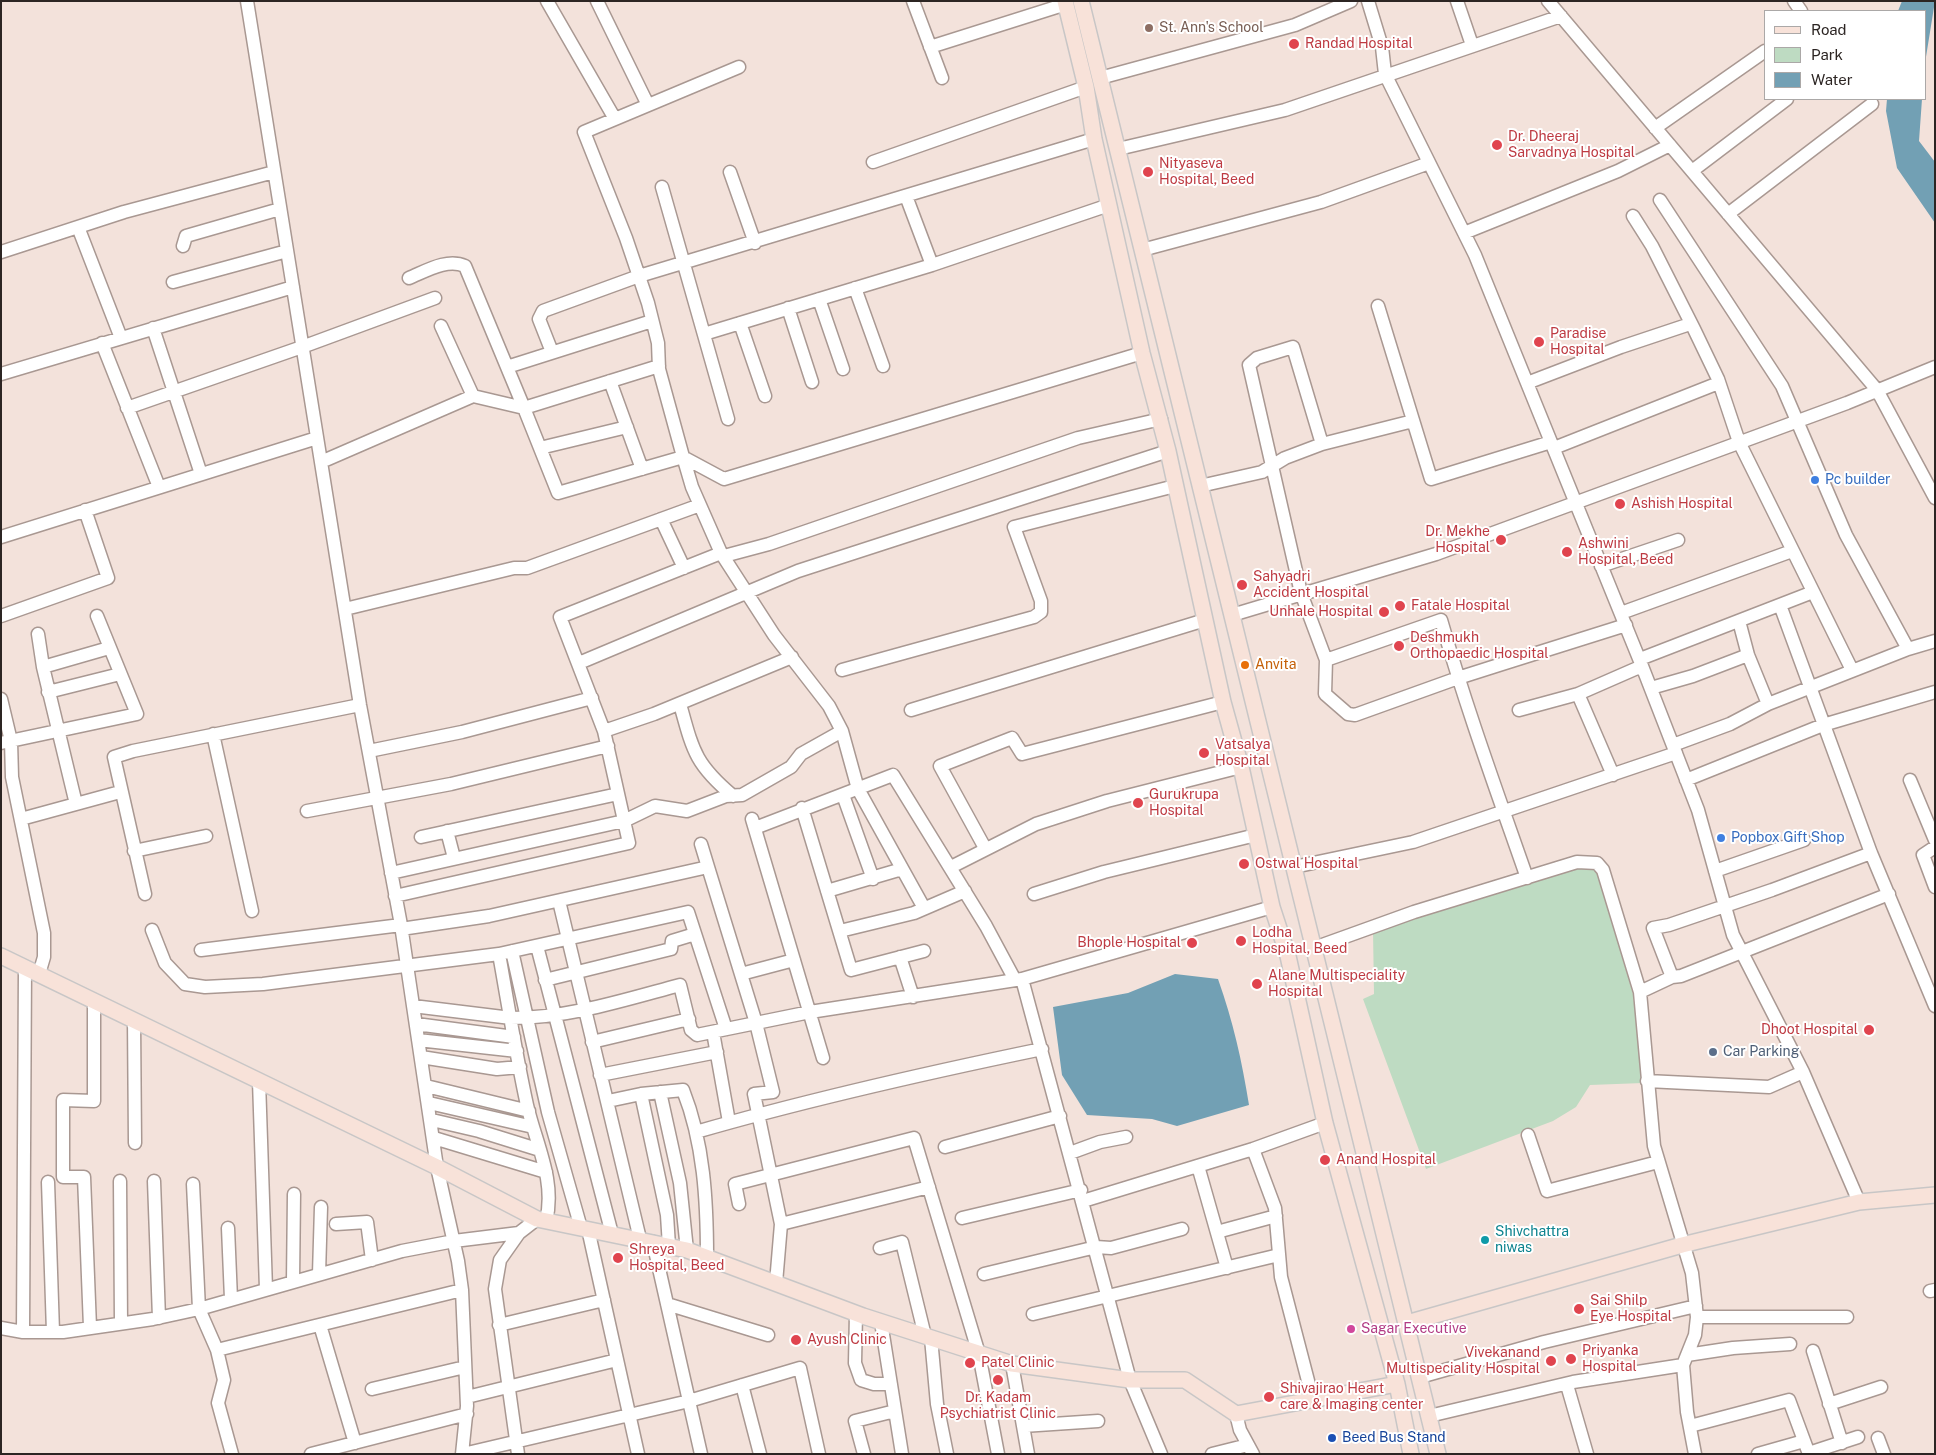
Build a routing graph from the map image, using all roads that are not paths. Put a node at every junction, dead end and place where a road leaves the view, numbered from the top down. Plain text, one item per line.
1 (247, 1) edge
2 (547, 1) edge
3 (596, 1) edge
4 (1081, 1) edge
5 (1351, 1) edge
6 (1368, 1) edge
7 (1457, 1) edge
8 (1548, 1) edge
9 (917, 2) edge
10 (1066, 3) edge
11 (1561, 16) junction
12 (1472, 45) junction
13 (930, 47) junction
14 (1764, 52) edge
15 (738, 67) dead end
16 (1385, 74) junction
17 (942, 78) dead end
18 (1100, 78) junction
19 (1086, 88) junction
20 (1786, 100) edge
21 (1872, 104) dead end
22 (648, 105) junction
23 (615, 119) junction
24 (1655, 128) junction
25 (1094, 139) junction
26 (1670, 145) junction
27 (1118, 149) junction
28 (873, 162) dead end
29 (1429, 163) junction
30 (1692, 171) junction
31 (274, 172) junction
32 (730, 172) dead end
33 (662, 187) dead end
34 (906, 196) junction
35 (1660, 200) dead end
36 (1109, 205) junction
37 (280, 209) junction
38 (1728, 214) junction
39 (1633, 216) dead end
40 (78, 227) junction
41 (1464, 233) junction
42 (755, 243) junction
43 (183, 246) dead end
44 (1142, 250) junction
45 (287, 251) junction
46 (1, 252) edge
47 (685, 264) junction
48 (932, 265) junction
49 (639, 276) junction
50 (409, 278) dead end
51 (173, 282) dead end
52 (293, 287) junction
53 (855, 288) junction
54 (435, 298) dead end
55 (819, 299) junction
56 (1378, 306) dead end
57 (788, 308) junction
58 (652, 321) junction
59 (740, 323) junction
60 (1690, 324) junction
61 (441, 326) dead end
62 (153, 328) junction
63 (704, 334) junction
64 (121, 338) junction
65 (102, 343) junction
66 (302, 347) junction
67 (552, 352) junction
68 (1142, 353) junction
69 (507, 366) junction
70 (659, 366) junction
71 (883, 366) dead end
72 (1935, 367) edge
73 (844, 369) dead end
74 (1, 374) edge
75 (610, 381) junction
76 (812, 382) dead end
77 (1527, 383) junction
78 (1716, 384) dead end
79 (1877, 390) junction
80 (174, 392) junction
81 (472, 396) junction
82 (765, 396) dead end
83 (127, 408) junction
84 (524, 408) junction
85 (728, 419) dead end
86 (1161, 419) junction
87 (1798, 421) junction
88 (1413, 422) junction
89 (627, 427) junction
90 (317, 438) junction
91 (1739, 442) junction
92 (1322, 444) junction
93 (1552, 445) junction
94 (540, 448) junction
95 (1168, 451) junction
96 (683, 457) junction
97 (321, 462) junction
98 (1272, 466) junction
99 (642, 469) junction
100 (201, 474) junction
101 (1175, 486) junction
102 (1200, 486) junction
103 (160, 487) junction
104 (1935, 498) edge
105 (1576, 503) junction
106 (700, 505) junction
107 (86, 510) junction
108 (661, 519) junction
109 (1, 536) edge
110 (1678, 540) dead end
111 (1792, 551) junction
112 (722, 555) junction
113 (1602, 566) junction
114 (684, 568) junction
115 (1813, 592) junction
116 (746, 593) junction
117 (1301, 594) junction
118 (1780, 605) junction
119 (345, 609) junction
120 (1232, 615) junction
121 (1, 616) edge
122 (97, 616) dead end
123 (1623, 619) junction
124 (1205, 620) junction
125 (1739, 620) junction
126 (38, 634) dead end
127 (1935, 642) edge
128 (109, 648) junction
129 (1908, 649) junction
130 (1748, 655) junction
131 (792, 657) junction
132 (1326, 660) junction
133 (1641, 662) junction
134 (579, 663) junction
135 (43, 666) junction
136 (842, 670) dead end
137 (1852, 670) junction
138 (120, 674) junction
139 (1458, 678) junction
140 (1651, 688) junction
141 (1810, 688) junction
142 (48, 692) junction
143 (1935, 692) edge
144 (1578, 694) junction
145 (592, 698) junction
146 (2, 702) edge
147 (1223, 702) junction
148 (360, 704) junction
149 (680, 704) junction
150 (1768, 704) junction
151 (911, 710) dead end
152 (1519, 710) dead end
153 (1823, 725) junction
154 (57, 730) junction
155 (604, 730) junction
156 (842, 731) junction
157 (213, 734) junction
158 (6, 742) edge
159 (608, 746) junction
160 (1674, 749) junction
161 (368, 751) junction
162 (1241, 767) junction
163 (1613, 775) junction
164 (1686, 780) junction
165 (1910, 780) dead end
166 (858, 789) junction
167 (120, 792) junction
168 (618, 794) junction
169 (843, 795) junction
170 (733, 796) junction
171 (377, 798) junction
172 (76, 804) junction
173 (802, 808) junction
174 (307, 811) dead end
175 (1504, 812) junction
176 (20, 819) junction
177 (624, 821) junction
178 (448, 831) junction
179 (1256, 835) junction
180 (206, 836) dead end
181 (421, 837) dead end
182 (1804, 840) dead end
183 (1935, 840) edge
184 (702, 844) dead end
185 (1935, 847) edge
186 (985, 848) junction
187 (134, 851) junction
188 (1871, 853) junction
189 (454, 858) junction
190 (708, 867) junction
191 (951, 867) junction
192 (1294, 867) junction
193 (902, 869) junction
194 (1715, 871) junction
195 (391, 873) junction
196 (1527, 878) junction
197 (873, 879) junction
198 (1935, 887) edge
199 (965, 890) junction
200 (827, 891) junction
201 (144, 894) dead end
202 (1034, 894) dead end
203 (1889, 894) junction
204 (395, 896) junction
205 (560, 901) junction
206 (1725, 904) junction
207 (1272, 907) junction
208 (924, 908) junction
209 (252, 911) dead end
210 (401, 927) junction
211 (152, 930) dead end
212 (840, 931) junction
213 (695, 934) junction
214 (568, 939) junction
215 (537, 946) junction
216 (1314, 948) junction
217 (201, 950) dead end
218 (924, 951) dead end
219 (1742, 952) junction
220 (506, 953) junction
221 (1, 956) edge
222 (900, 957) junction
223 (794, 960) junction
224 (406, 966) junction
225 (25, 967) junction
226 (575, 973) junction
227 (39, 974) junction
228 (741, 974) junction
229 (1672, 977) junction
230 (545, 980) junction
231 (1018, 980) junction
232 (1640, 992) junction
233 (913, 997) junction
234 (94, 1000) junction
235 (413, 1006) junction
236 (1935, 1006) edge
237 (585, 1010) junction
238 (810, 1012) junction
239 (554, 1015) junction
240 (511, 1018) junction
241 (526, 1018) junction
242 (689, 1019) junction
243 (134, 1020) junction
244 (756, 1023) junction
245 (416, 1024) junction
246 (726, 1029) junction
247 (713, 1032) junction
248 (514, 1037) junction
249 (418, 1040) junction
250 (592, 1042) junction
251 (1042, 1049) junction
252 (517, 1051) junction
253 (717, 1052) junction
254 (421, 1056) junction
255 (823, 1058) dead end
256 (520, 1067) junction
257 (1803, 1072) junction
258 (600, 1075) junction
259 (260, 1081) junction
260 (1647, 1081) junction
261 (426, 1086) junction
262 (660, 1092) junction
263 (640, 1094) junction
264 (608, 1102) junction
265 (429, 1103) junction
266 (528, 1111) junction
267 (758, 1115) junction
268 (1060, 1116) junction
269 (432, 1120) junction
270 (729, 1122) junction
271 (1325, 1123) junction
272 (533, 1127) junction
273 (696, 1132) junction
274 (1528, 1135) dead end
275 (1126, 1137) dead end
276 (434, 1138) junction
277 (135, 1143) dead end
278 (945, 1147) dead end
279 (540, 1150) junction
280 (1253, 1150) junction
281 (1070, 1153) junction
282 (1658, 1162) junction
283 (1198, 1166) junction
284 (437, 1167) junction
285 (546, 1172) junction
286 (772, 1174) junction
287 (120, 1181) dead end
288 (154, 1181) dead end
289 (48, 1182) dead end
290 (193, 1184) dead end
291 (929, 1187) junction
292 (294, 1194) dead end
293 (1935, 1195) edge
294 (1082, 1196) junction
295 (1858, 1202) junction
296 (739, 1204) dead end
297 (321, 1206) dead end
298 (1276, 1216) junction
299 (962, 1218) dead end
300 (541, 1220) junction
301 (336, 1224) dead end
302 (781, 1224) junction
303 (228, 1228) dead end
304 (584, 1228) junction
305 (1182, 1229) dead end
306 (1217, 1232) junction
307 (519, 1233) junction
308 (612, 1234) junction
309 (647, 1240) junction
310 (454, 1241) junction
311 (1682, 1244) junction
312 (669, 1246) junction
313 (1096, 1247) junction
314 (880, 1248) dead end
315 (687, 1250) junction
316 (1279, 1255) junction
317 (707, 1257) junction
318 (372, 1260) junction
319 (1227, 1268) junction
320 (319, 1274) junction
321 (984, 1274) dead end
322 (293, 1282) junction
323 (776, 1283) junction
324 (266, 1289) junction
325 (462, 1290) junction
326 (1109, 1296) junction
327 (232, 1299) junction
328 (604, 1300) junction
329 (667, 1304) junction
330 (199, 1309) junction
331 (1696, 1312) junction
332 (856, 1313) junction
333 (1033, 1314) dead end
334 (1847, 1317) dead end
335 (159, 1318) junction
336 (881, 1322) junction
337 (121, 1323) junction
338 (1406, 1323) junction
339 (320, 1325) junction
340 (499, 1325) junction
341 (90, 1327) junction
342 (1, 1328) edge
343 (23, 1332) junction
344 (53, 1332) junction
345 (768, 1335) dead end
346 (928, 1337) junction
347 (1790, 1344) dead end
348 (217, 1350) junction
349 (1813, 1351) dead end
350 (979, 1354) junction
351 (617, 1360) junction
352 (1685, 1360) junction
353 (1012, 1364) junction
354 (466, 1367) junction
355 (1420, 1377) junction
356 (1130, 1380) junction
357 (891, 1384) junction
358 (1397, 1384) junction
359 (1567, 1385) junction
360 (742, 1386) junction
361 (508, 1387) junction
362 (1881, 1387) dead end
363 (372, 1389) dead end
364 (467, 1397) junction
365 (1313, 1400) junction
366 (689, 1401) junction
367 (1829, 1404) junction
368 (895, 1411) junction
369 (467, 1414) junction
370 (1236, 1414) junction
371 (629, 1415) junction
372 (1429, 1416) junction
373 (1098, 1421) dead end
374 (1022, 1426) junction
375 (1690, 1426) junction
376 (1858, 1437) dead end
377 (1878, 1438) dead end
378 (1804, 1441) junction
379 (1842, 1442) junction
380 (355, 1443) junction
381 (516, 1448) edge
382 (1250, 1450) edge
383 (1809, 1453) edge
384 (232, 1454) edge
385 (311, 1454) edge
386 (463, 1454) edge
387 (638, 1454) edge
388 (701, 1454) edge
389 (760, 1454) edge
390 (819, 1454) edge
391 (864, 1454) edge
392 (902, 1454) edge
393 (947, 1454) edge
394 (998, 1454) edge
395 (1028, 1454) edge
396 (1161, 1454) edge
397 (1212, 1454) edge
398 (1411, 1454) edge
399 (1438, 1454) edge
400 (1587, 1454) edge
401 (1695, 1454) edge
402 (1758, 1454) edge
403 (1884, 1454) edge

1 - 31 street
2 - 23 street
3 - 22 street
4 - 18 main road
5 - 18 street
6 - 16 street
7 - 12 street
8 - 11 street
9 - 13 street
10 - 13 street
10 - 19 main road
11 - 12 street
11 - 24 street
12 - 16 street
13 - 17 street
14 - 24 street
15 - 22 street
16 - 27 street
16 - 29 street
18 - 27 main road
19 - 25 main road
19 - 28 street
20 - 30 street
21 - 38 street
22 - 23 street
23 - 49 street
24 - 26 street
25 - 34 street
25 - 36 main road
26 - 30 street
26 - 41 street
27 - 44 main road
29 - 41 street
29 - 44 street
30 - 38 street
31 - 37 street
31 - 40 street
32 - 42 street
33 - 47 street
34 - 42 street
34 - 48 street
35 - 87 street
36 - 48 street
36 - 68 main road
37 - 43 street
37 - 45 street
38 - 79 street
39 - 60 street
40 - 46 street
40 - 64 street
41 - 77 street
42 - 47 street
44 - 102 main road
45 - 51 street
45 - 52 street
47 - 49 street
47 - 63 street
48 - 53 street
49 - 58 street
49 - 67 street
50 - 69 street
52 - 62 street
52 - 66 street
53 - 55 street
53 - 71 street
54 - 66 street
55 - 57 street
55 - 73 street
56 - 88 street
57 - 59 street
57 - 76 street
58 - 67 street
58 - 70 street
59 - 63 street
59 - 82 street
60 - 77 street
60 - 91 street
61 - 81 street
62 - 64 street
62 - 80 street
63 - 85 street
64 - 65 street
65 - 74 street
65 - 83 street
66 - 80 street
66 - 90 street
67 - 69 street
68 - 86 main road
68 - 96 street
69 - 84 street
70 - 75 street
70 - 96 street
72 - 79 street
75 - 84 street
75 - 89 street
77 - 93 street
78 - 93 street
79 - 87 street
79 - 104 street
80 - 83 street
80 - 100 street
81 - 84 street
81 - 97 street
83 - 103 street
84 - 94 street
86 - 95 main road
86 - 112 street
87 - 91 street
87 - 129 street
88 - 92 street
88 - 93 street
89 - 94 street
89 - 99 street
90 - 97 street
90 - 100 street
91 - 105 street
91 - 111 street
92 - 98 street
92 - 98 street
93 - 105 street
94 - 99 street
95 - 101 main road
95 - 116 street
96 - 99 street
96 - 106 street
97 - 119 street
98 - 102 street
98 - 117 street
100 - 103 street
101 - 124 main road
101 - 136 street
102 - 120 main road
103 - 107 street
105 - 113 street
105 - 117 street
106 - 108 street
106 - 112 street
107 - 109 street
107 - 121 street
108 - 114 street
108 - 119 street
110 - 113 street
111 - 115 street
111 - 123 street
112 - 114 street
112 - 116 street
113 - 123 street
114 - 134 street
115 - 118 street
115 - 137 street
116 - 131 street
116 - 134 street
117 - 120 street
117 - 132 street
118 - 125 street
118 - 141 street
119 - 148 street
120 - 192 main road
122 - 128 street
123 - 133 street
123 - 139 street
124 - 147 main road
124 - 151 street
125 - 130 street
125 - 133 street
126 - 135 street
127 - 129 street
128 - 135 street
128 - 138 street
129 - 137 street
130 - 140 street
130 - 150 street
131 - 149 street
131 - 156 street
132 - 139 street
132 - 139 street
133 - 140 street
133 - 144 street
134 - 145 street
135 - 142 street
137 - 141 street
138 - 142 street
138 - 154 street
139 - 175 street
140 - 160 street
141 - 150 street
141 - 153 street
142 - 154 street
143 - 153 street
144 - 152 street
144 - 163 street
145 - 155 street
145 - 161 street
146 - 158 street
147 - 162 main road
147 - 186 street
148 - 157 street
148 - 161 street
149 - 155 street
149 - 170 street
150 - 160 street
153 - 164 street
153 - 188 street
154 - 158 street
154 - 172 street
155 - 159 street
156 - 166 street
156 - 170 street
157 - 167 street
157 - 209 street
158 - 176 street
159 - 168 street
159 - 171 street
160 - 163 street
160 - 164 street
161 - 171 street
162 - 179 main road
162 - 186 street
163 - 175 street
164 - 194 street
165 - 183 street
166 - 169 street
166 - 191 street
166 - 193 street
167 - 172 street
167 - 187 street
168 - 177 street
168 - 178 street
169 - 173 street
169 - 197 street
170 - 177 street
171 - 174 street
171 - 195 street
172 - 176 street
173 - 200 street
173 - 223 street
175 - 192 street
175 - 196 street
176 - 227 street
177 - 189 street
177 - 204 street
178 - 181 street
178 - 189 street
179 - 202 street
179 - 207 main road
180 - 187 street
182 - 194 street
184 - 190 street
185 - 198 street
186 - 191 street
187 - 201 street
188 - 203 street
188 - 206 street
189 - 195 street
190 - 205 street
190 - 228 street
191 - 199 street
192 - 216 main road
193 - 197 street
193 - 208 street
194 - 206 street
195 - 204 street
196 - 216 street
196 - 232 street
197 - 200 street
199 - 208 street
199 - 231 street
200 - 212 street
203 - 219 street
203 - 236 street
204 - 210 street
205 - 210 street
205 - 214 street
206 - 219 street
206 - 229 street
207 - 231 street
207 - 271 main road
208 - 212 street
210 - 217 street
210 - 224 street
211 - 224 street
212 - 222 street
213 - 214 street
213 - 226 street
213 - 246 street
214 - 215 street
214 - 226 street
215 - 220 street
215 - 230 street
216 - 338 main road
218 - 222 street
219 - 229 street
219 - 257 street
220 - 224 street
220 - 240 street
220 - 241 street
221 - 225 main road
222 - 233 street
223 - 228 street
223 - 238 street
224 - 235 street
225 - 227 main road
225 - 343 street
226 - 230 street
226 - 237 street
227 - 234 main road
228 - 244 street
229 - 232 street
230 - 239 street
231 - 233 street
231 - 251 street
232 - 260 street
233 - 238 street
234 - 243 main road
234 - 341 street
235 - 240 street
235 - 245 street
237 - 239 street
237 - 242 street
237 - 250 street
238 - 244 street
238 - 255 street
239 - 241 street
239 - 308 street
240 - 241 street
240 - 248 street
241 - 304 street
242 - 247 street
242 - 250 street
243 - 259 main road
243 - 277 street
244 - 246 street
244 - 267 street
245 - 248 street
245 - 249 street
246 - 247 street
247 - 253 street
248 - 252 street
249 - 252 street
249 - 254 street
250 - 258 street
251 - 267 street
251 - 268 street
252 - 256 street
253 - 258 street
253 - 270 street
254 - 256 street
254 - 261 street
256 - 266 street
257 - 260 street
257 - 295 street
258 - 264 street
259 - 284 main road
259 - 324 street
260 - 282 street
261 - 265 street
261 - 266 street
262 - 263 street
262 - 273 street
262 - 315 street
263 - 264 street
263 - 312 street
264 - 309 street
265 - 269 street
265 - 272 street
266 - 272 street
267 - 270 street
267 - 286 street
268 - 278 street
268 - 281 street
269 - 276 street
269 - 279 street
270 - 273 street
271 - 280 street
271 - 358 main road
272 - 279 street
273 - 317 street
274 - 282 street
275 - 281 street
276 - 284 street
276 - 285 street
279 - 285 street
280 - 283 street
280 - 298 street
281 - 294 street
282 - 311 street
283 - 294 street
283 - 306 street
284 - 300 main road
284 - 310 street
285 - 300 street
286 - 291 street
286 - 296 street
286 - 302 street
287 - 337 street
288 - 335 street
289 - 344 street
290 - 330 street
291 - 302 street
291 - 350 street
292 - 322 street
293 - 295 main road
294 - 299 street
294 - 313 street
295 - 311 main road
297 - 320 street
298 - 306 street
298 - 316 street
300 - 304 main road
300 - 307 street
301 - 318 street
302 - 323 street
303 - 327 street
304 - 308 main road
304 - 328 street
305 - 313 street
306 - 319 street
307 - 310 street
307 - 340 street
308 - 309 main road
309 - 312 main road
309 - 329 street
310 - 318 street
310 - 325 street
311 - 331 street
311 - 338 main road
312 - 315 main road
313 - 321 street
313 - 326 street
314 - 346 street
315 - 317 main road
316 - 319 street
316 - 365 street
317 - 323 main road
318 - 320 street
319 - 326 street
320 - 322 street
322 - 324 street
323 - 332 main road
324 - 327 street
325 - 339 street
325 - 354 street
326 - 333 street
326 - 356 street
327 - 330 street
328 - 340 street
328 - 351 street
329 - 345 street
329 - 366 street
330 - 335 street
330 - 348 street
331 - 334 street
331 - 352 street
331 - 355 street
332 - 336 main road
332 - 357 street
335 - 337 street
336 - 346 main road
336 - 357 street
337 - 341 street
338 - 355 main road
339 - 348 street
339 - 380 street
340 - 361 street
341 - 344 street
342 - 343 street
343 - 344 street
346 - 350 main road
346 - 393 street
347 - 352 street
348 - 384 street
349 - 367 street
350 - 353 main road
350 - 394 street
351 - 361 street
351 - 371 street
352 - 359 street
352 - 375 street
353 - 356 main road
353 - 374 street
354 - 363 street
354 - 364 street
355 - 372 main road
356 - 370 main road
356 - 396 street
357 - 368 street
358 - 365 main road
358 - 398 main road
359 - 372 street
359 - 400 street
360 - 366 street
360 - 389 street
360 - 390 street
361 - 364 street
361 - 381 street
362 - 367 street
364 - 369 street
365 - 370 main road
366 - 371 street
366 - 388 street
367 - 379 street
368 - 391 street
368 - 392 street
369 - 380 street
369 - 386 street
370 - 382 street
371 - 381 street
371 - 387 street
372 - 399 main road
373 - 374 street
374 - 395 street
375 - 378 street
375 - 401 street
376 - 379 street
377 - 403 street
378 - 383 street
378 - 402 street
379 - 383 street
380 - 385 street
381 - 386 street
382 - 397 street

